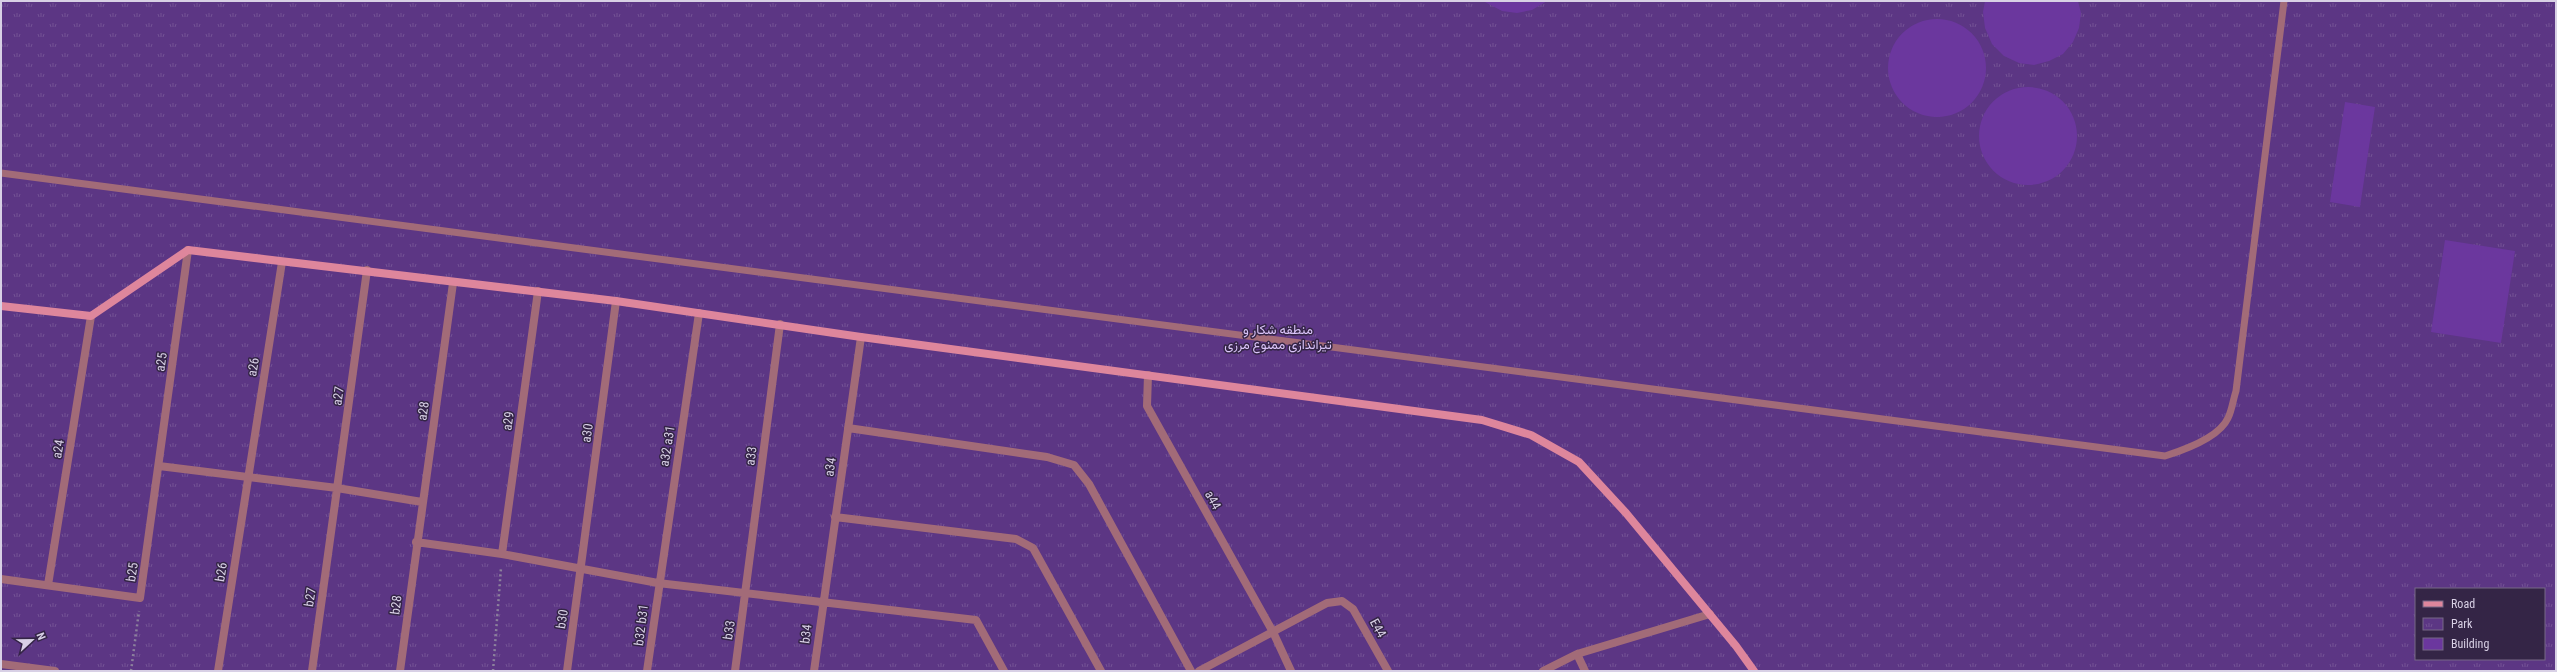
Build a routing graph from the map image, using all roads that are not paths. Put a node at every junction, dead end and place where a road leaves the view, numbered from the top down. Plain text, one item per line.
1 (2284, 1) edge
2 (1, 173) edge
3 (188, 250) junction
4 (282, 262) junction
5 (367, 270) junction
6 (453, 283) junction
7 (538, 291) junction
8 (616, 301) junction
9 (1, 306) edge
10 (699, 313) junction
11 (91, 316) junction
12 (780, 324) junction
13 (861, 337) junction
14 (1148, 375) junction
15 (848, 428) junction
16 (159, 466) junction
17 (157, 476) joint
18 (249, 476) junction
19 (337, 488) junction
20 (422, 502) junction
21 (835, 516) junction
22 (332, 526) joint
23 (416, 542) junction
24 (502, 554) junction
25 (581, 569) junction
26 (1, 579) edge
27 (658, 583) junction
28 (48, 585) junction
29 (746, 592) junction
30 (822, 601) junction
31 (1710, 614) junction
32 (1272, 632) junction
33 (1577, 654) junction
34 (1, 664) edge
35 (42, 670) edge
36 (55, 671) edge
37 (218, 671) edge
38 (312, 671) edge
39 (400, 671) edge
40 (567, 671) edge
41 (647, 671) edge
42 (736, 671) edge
43 (814, 671) edge
44 (1004, 671) edge
45 (1101, 671) edge
46 (1191, 671) edge
47 (1199, 671) edge
48 (1291, 671) edge
49 (1388, 671) edge
50 (1543, 671) edge
51 (1585, 671) edge
52 (1754, 671) edge

1 - 2 lane
3 - 4 main road
3 - 11 main road
3 - 16 street, a25
4 - 5 main road
4 - 18 street, a26
5 - 6 main road
5 - 19 street, a27
6 - 7 main road
6 - 20 street, a28
7 - 8 main road
7 - 24 street, a29
8 - 10 main road
8 - 25 street, a30
9 - 11 main road
10 - 12 main road
10 - 27 street, a32 a31
11 - 28 street, a24
12 - 13 main road
12 - 29 street, a33
13 - 14 main road
13 - 15 street, a34
14 - 31 main road
14 - 32 street, a44
15 - 21 street, a34
15 - 46 street
16 - 17 street, a25
16 - 18 street
17 - 28 street, b25
18 - 19 street
18 - 37 street, b26
19 - 20 street
19 - 22 street, a27
20 - 23 street, a28
21 - 30 street, a34
21 - 45 street
22 - 38 street, b27
23 - 24 street
23 - 39 street, b28
24 - 25 street
25 - 27 street
25 - 40 street, b30
26 - 28 street
27 - 29 street
27 - 41 street, b32 b31
29 - 30 street
29 - 42 street, b33
30 - 43 street, b34
30 - 44 street
31 - 33 street
31 - 52 main road
32 - 47 street
32 - 48 street, a44
32 - 49 street, E44
33 - 50 street
33 - 51 street
34 - 35 street
35 - 36 street

